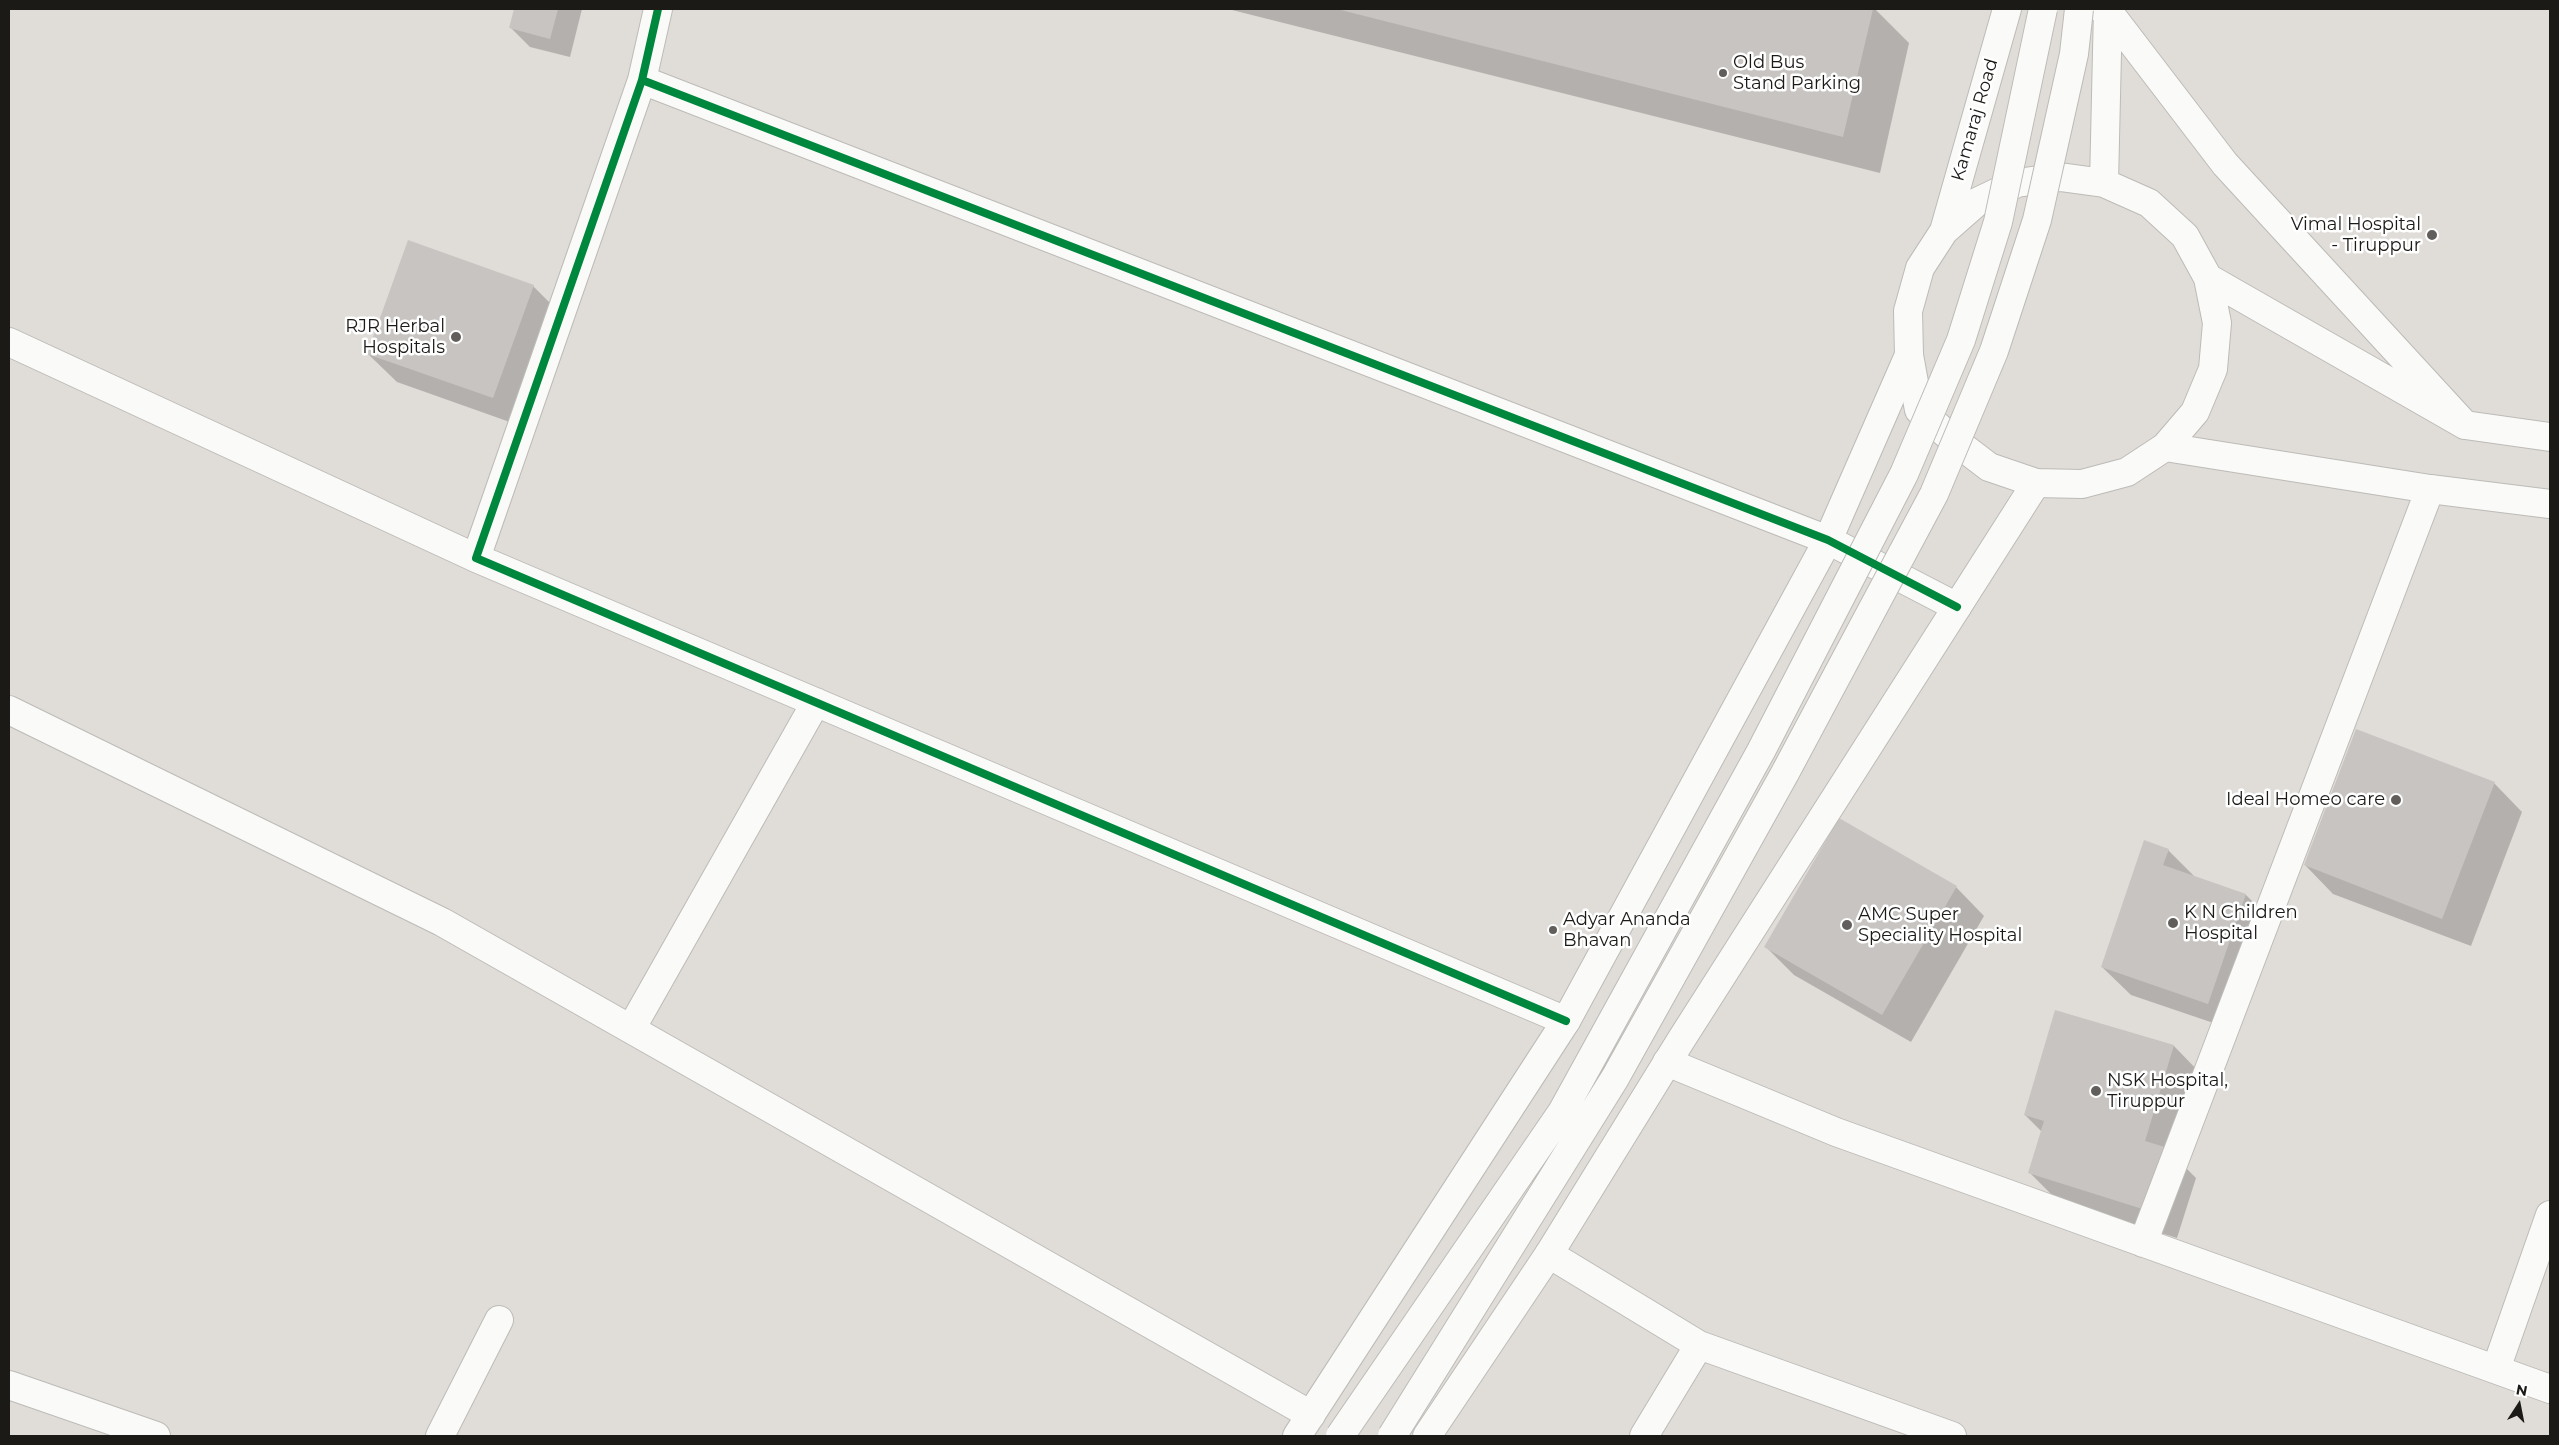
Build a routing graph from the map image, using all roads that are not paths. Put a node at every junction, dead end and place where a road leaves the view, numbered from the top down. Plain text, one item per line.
1 (658, 9) edge
2 (2007, 9) edge
3 (2043, 9) edge
4 (2079, 9) edge
5 (2106, 10) edge
6 (642, 80) junction
7 (2104, 182) junction
8 (1944, 231) junction
9 (2208, 278) junction
10 (9, 342) edge
11 (1909, 355) junction
12 (2465, 425) junction
13 (2550, 437) edge
14 (2165, 447) junction
15 (2036, 483) junction
16 (2430, 489) junction
17 (2550, 504) edge
18 (1828, 540) junction
19 (476, 558) junction
20 (1957, 607) junction
21 (816, 702) junction
22 (9, 710) edge
23 (1566, 1021) junction
24 (631, 1029) junction
25 (1667, 1062) junction
26 (2550, 1215) edge
27 (2143, 1243) junction
28 (1549, 1254) junction
29 (499, 1320) dead end
30 (1699, 1345) junction
31 (2496, 1369) junction
32 (9, 1385) edge
33 (2550, 1389) edge
34 (1304, 1426) edge
35 (156, 1436) edge
36 (440, 1436) edge
37 (1340, 1436) edge
38 (1392, 1436) edge
39 (1427, 1436) edge
40 (1644, 1436) edge
41 (1952, 1436) edge

1 - 6 main road
2 - 8 main road, Kamaraj Road
3 - 37 main road, bridge
4 - 38 main road, bridge
5 - 7 main road
5 - 12 main road
6 - 18 main road
6 - 19 main road
7 - 8 main road
7 - 9 main road
8 - 11 main road
9 - 12 main road
9 - 14 main road
10 - 19 main road
11 - 15 main road
11 - 18 main road
12 - 13 main road
14 - 15 main road
14 - 16 main road
15 - 20 main road
16 - 17 main road
16 - 27 main road
18 - 20 main road
18 - 23 main road
19 - 21 main road
20 - 25 main road
21 - 23 main road
21 - 24 main road
22 - 24 main road
23 - 34 main road
24 - 34 main road
25 - 27 main road
25 - 28 main road
26 - 31 main road
27 - 31 main road
28 - 30 main road
28 - 39 main road
29 - 36 main road
30 - 40 main road
30 - 41 main road
31 - 33 main road
32 - 35 main road

